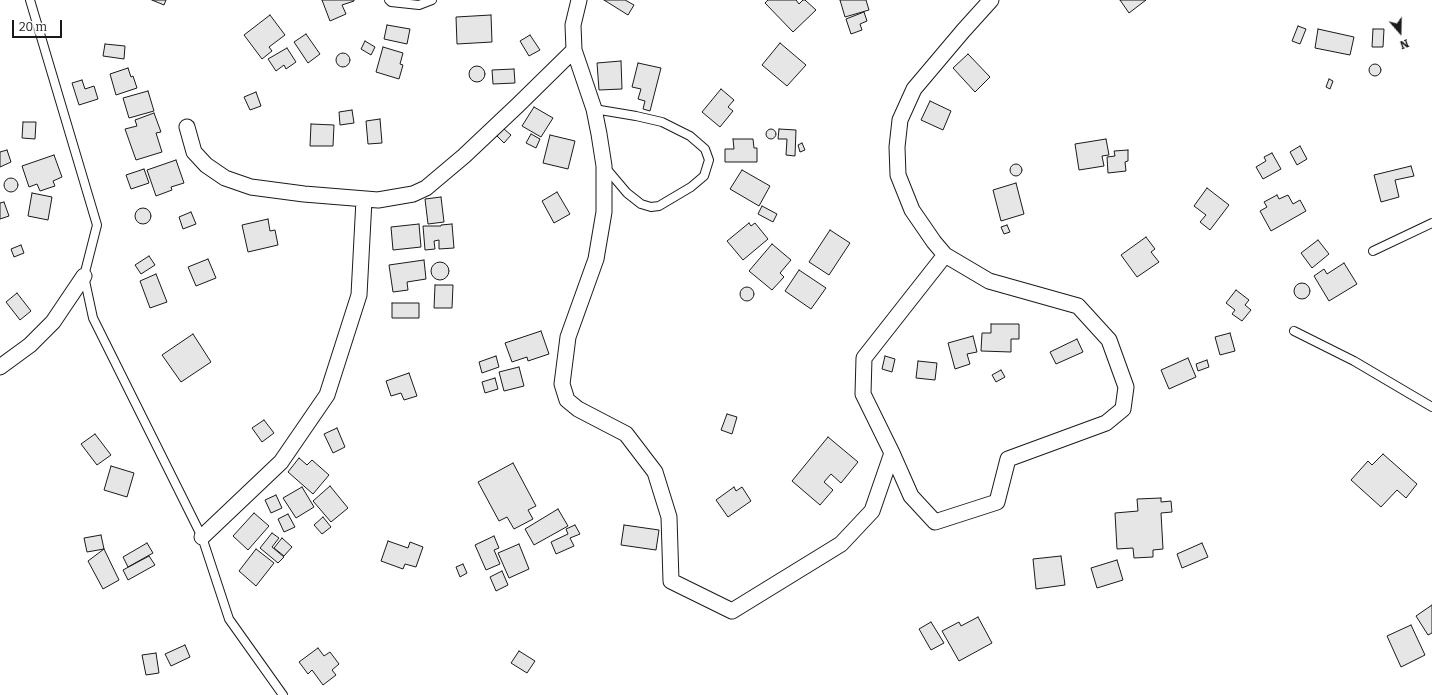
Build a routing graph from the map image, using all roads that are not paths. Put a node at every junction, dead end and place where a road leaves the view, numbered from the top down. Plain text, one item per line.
1 (30, 0) edge
2 (388, 0) edge
3 (432, 0) edge
4 (579, 0) edge
5 (991, 0) edge
6 (574, 50) junction
7 (594, 109) junction
8 (187, 127) dead end
9 (604, 166) junction
10 (364, 200) junction
11 (1432, 223) edge
12 (1373, 251) dead end
13 (945, 254) junction
14 (84, 276) junction
15 (1294, 331) dead end
16 (0, 367) edge
17 (1432, 408) edge
18 (892, 453) junction
19 (202, 537) junction
20 (283, 695) edge

1 - 14 lane
2 - 3 lane
4 - 6 street
5 - 13 street
6 - 7 street
6 - 10 street
7 - 9 street
7 - 9 lane
8 - 10 street
9 - 18 street
10 - 19 street
11 - 12 lane
13 - 18 street
13 - 18 street
14 - 16 street
14 - 19 lane
15 - 17 lane
19 - 20 lane

